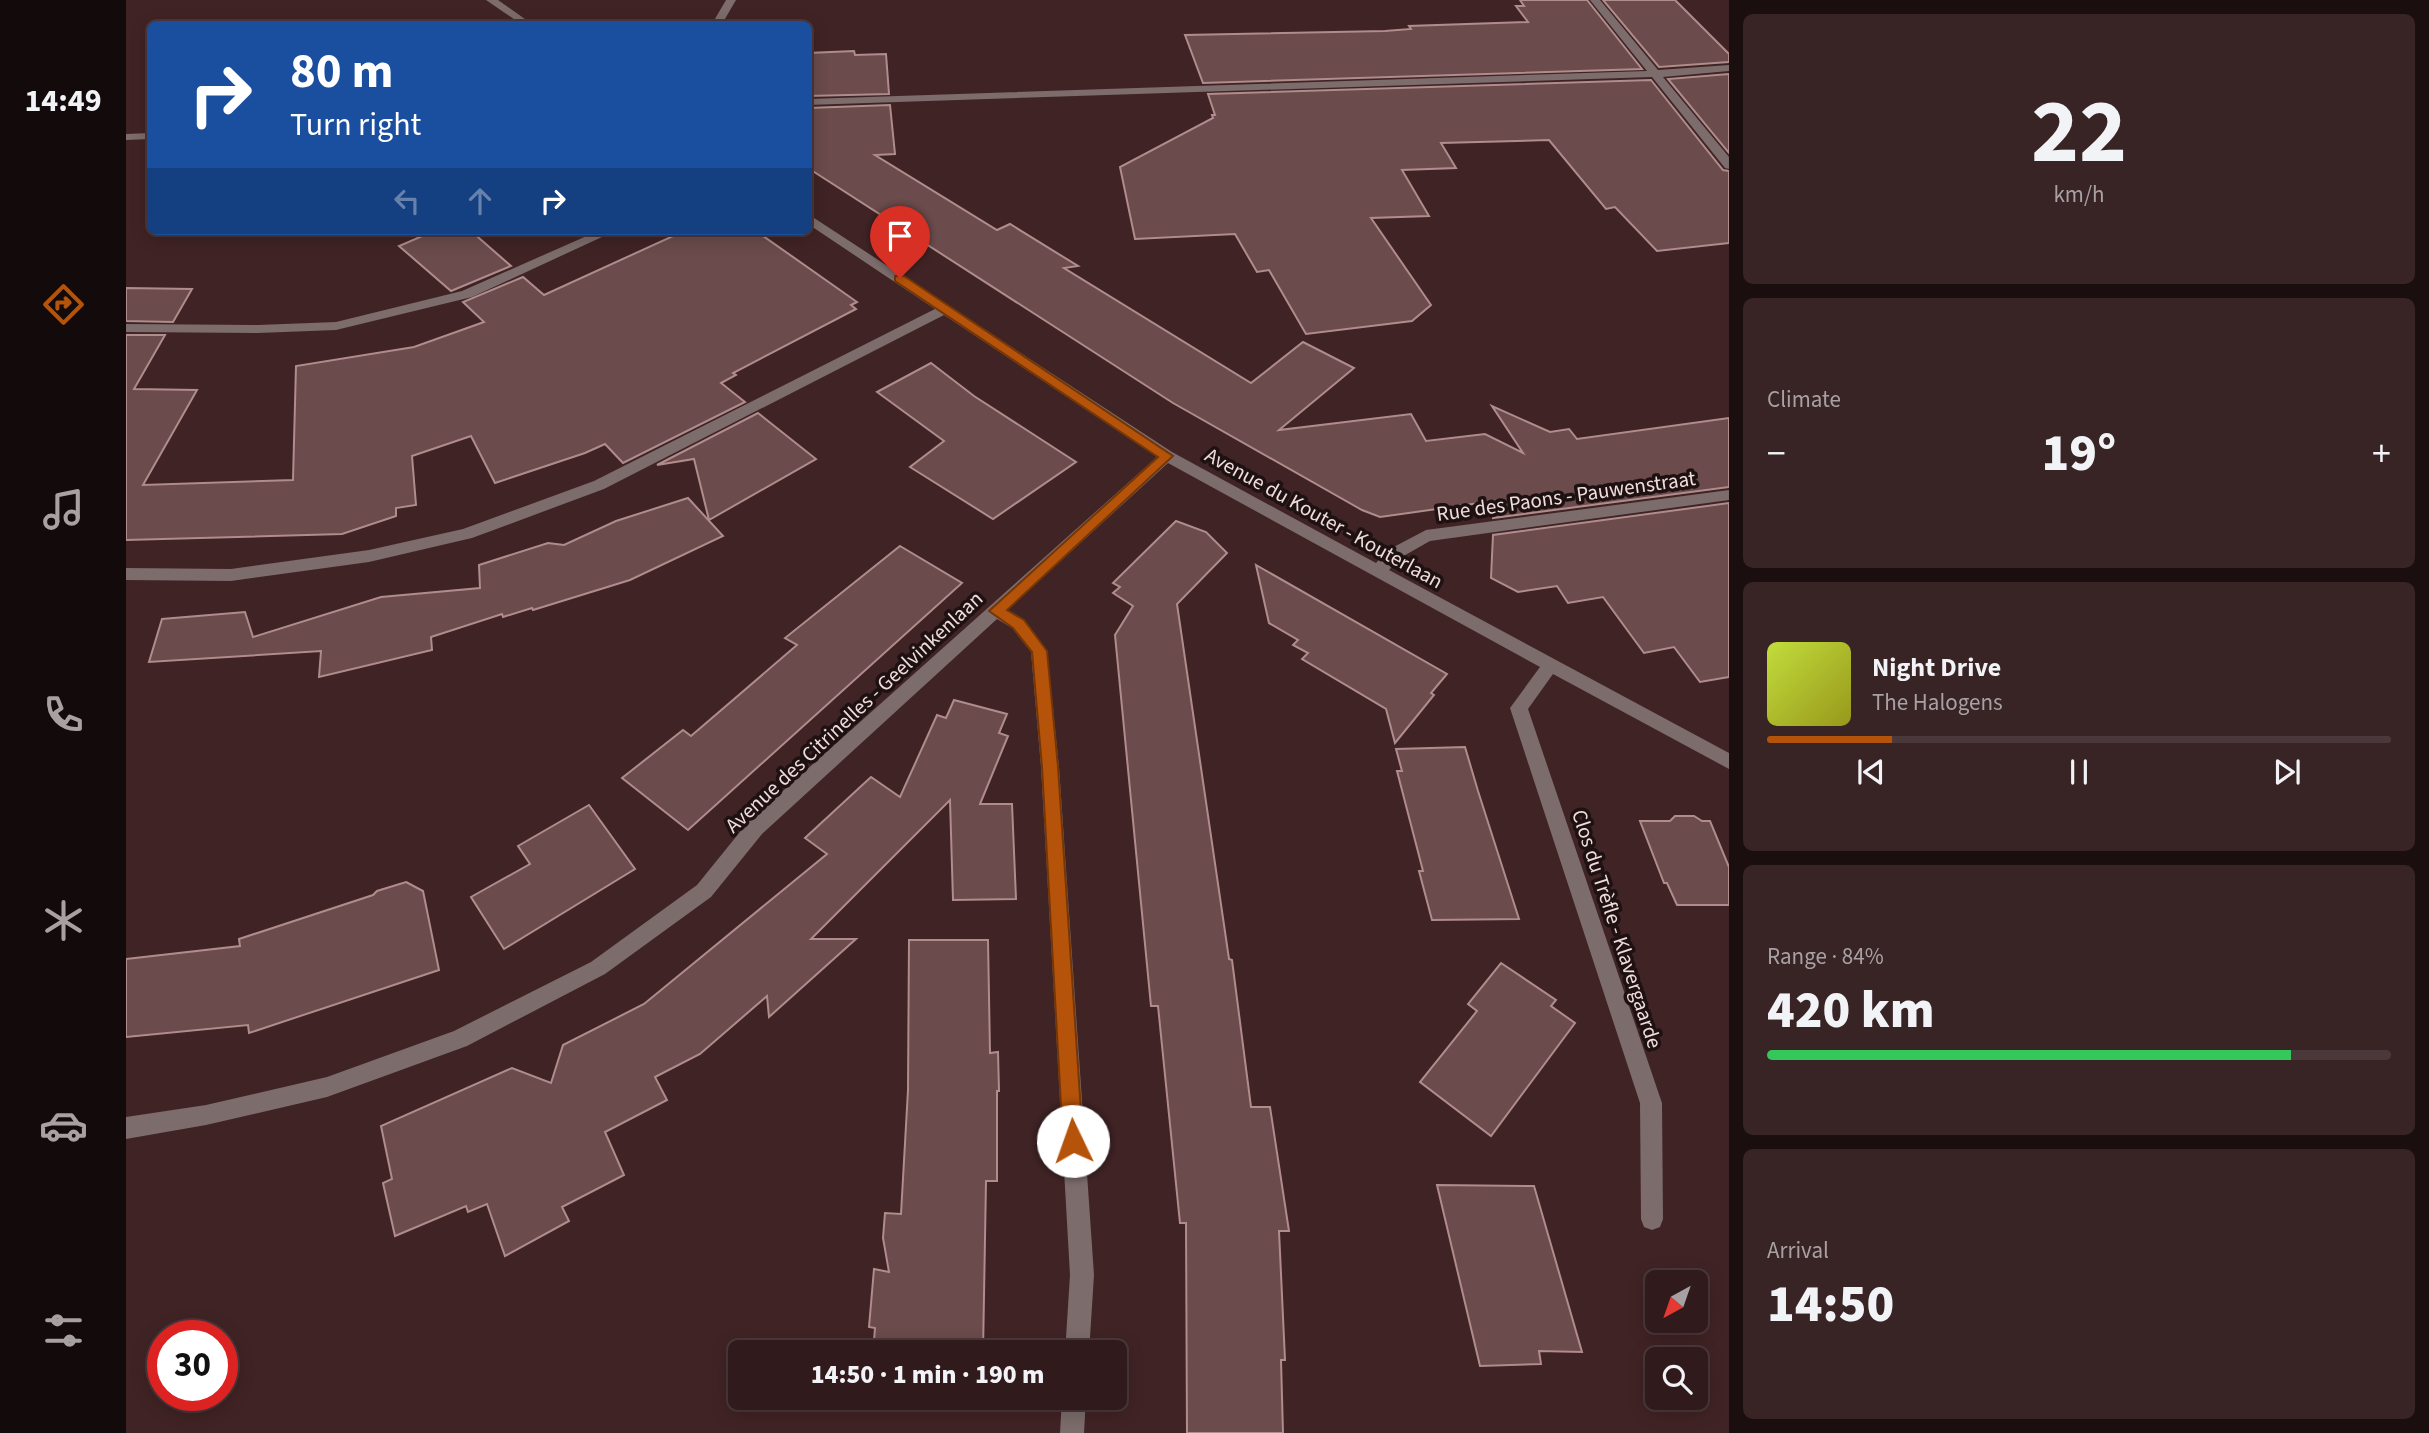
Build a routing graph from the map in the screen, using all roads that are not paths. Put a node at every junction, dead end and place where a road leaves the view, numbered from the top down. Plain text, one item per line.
1 (491, 0) edge
2 (731, 0) edge
3 (1595, 0) edge
4 (522, 21) edge
5 (719, 21) edge
6 (1729, 68) edge
7 (1654, 74) junction
8 (812, 102) edge
9 (147, 136) edge
10 (126, 137) edge
11 (1729, 166) edge
12 (812, 221) edge
13 (600, 235) edge
14 (945, 309) junction
15 (126, 328) edge
16 (1167, 456) junction
17 (1729, 495) edge
18 (1378, 571) junction
19 (126, 574) edge
20 (997, 611) junction
21 (1550, 666) junction
22 (1729, 762) edge
23 (126, 1128) edge
24 (1652, 1219) dead end
25 (1078, 1340) edge
26 (1073, 1410) edge
27 (1072, 1433) edge

1 - 4 street
2 - 5 street
3 - 7 street
6 - 7 street
7 - 8 street
7 - 11 street
9 - 10 street
12 - 14 street, Avenue du Kouter - Kouterlaan
13 - 15 street
14 - 16 street, Avenue du Kouter - Kouterlaan
14 - 19 street
16 - 18 street, Avenue du Kouter - Kouterlaan
16 - 20 street, Avenue des Citrinelles - Geelvinkenlaan
17 - 18 street, Rue des Paons - Pauwenstraat
18 - 21 street, Avenue du Kouter - Kouterlaan
20 - 23 street, Avenue des Citrinelles - Geelvinkenlaan
20 - 25 street
21 - 22 street, Avenue du Kouter - Kouterlaan
21 - 24 street, Clos du Trèfle - Klavergaarde
26 - 27 street

